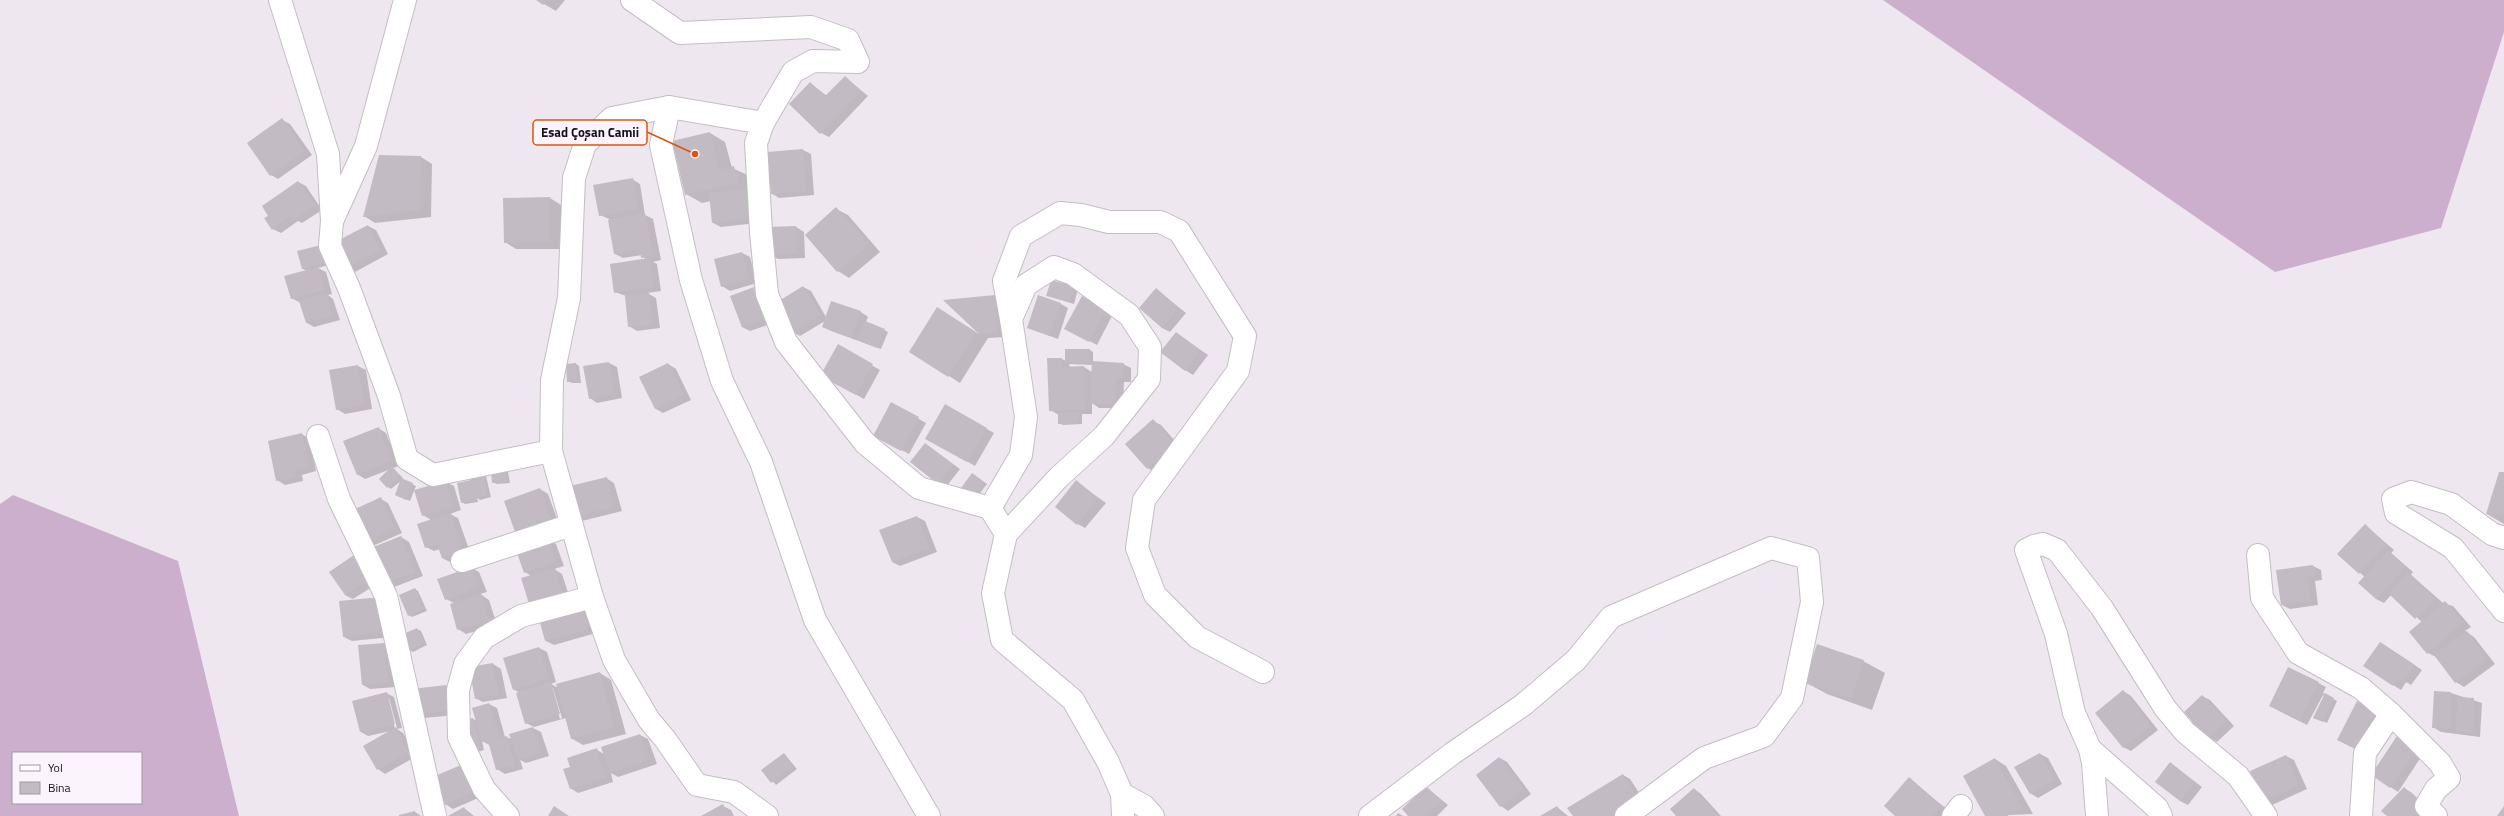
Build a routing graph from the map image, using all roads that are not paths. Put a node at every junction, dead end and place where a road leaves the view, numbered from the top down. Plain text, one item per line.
1 (280, 0) edge
2 (405, 0) edge
3 (632, 0) edge
4 (669, 107) junction
5 (763, 123) junction
6 (332, 221) junction
7 (1011, 319) junction
8 (318, 436) dead end
9 (551, 451) junction
10 (990, 508) junction
11 (571, 525) junction
12 (1006, 534) junction
13 (2504, 538) edge
14 (2258, 555) dead end
15 (462, 561) dead end
16 (592, 597) junction
17 (2504, 611) edge
18 (1263, 672) dead end
19 (2391, 714) junction
20 (2090, 749) junction
21 (1122, 794) junction
22 (435, 816) edge
23 (508, 816) edge
24 (767, 816) edge
25 (929, 816) edge
26 (1123, 816) edge
27 (1153, 816) edge
28 (1370, 816) edge
29 (1626, 816) edge
30 (2097, 816) edge
31 (2161, 816) edge
32 (2266, 816) edge
33 (2360, 816) edge
34 (2436, 816) edge

1 - 6 street
2 - 6 street
3 - 5 street
4 - 5 street
4 - 9 street
4 - 25 street
5 - 10 street
6 - 9 street
7 - 10 street
7 - 12 street
7 - 18 street
8 - 22 street
9 - 11 street
10 - 12 street
11 - 15 street
11 - 16 street
12 - 21 street
13 - 17 street
14 - 19 street
16 - 23 street
16 - 24 street
19 - 33 street
19 - 34 street
20 - 30 street
20 - 31 street
20 - 32 street
21 - 26 street
21 - 27 street
28 - 29 street

